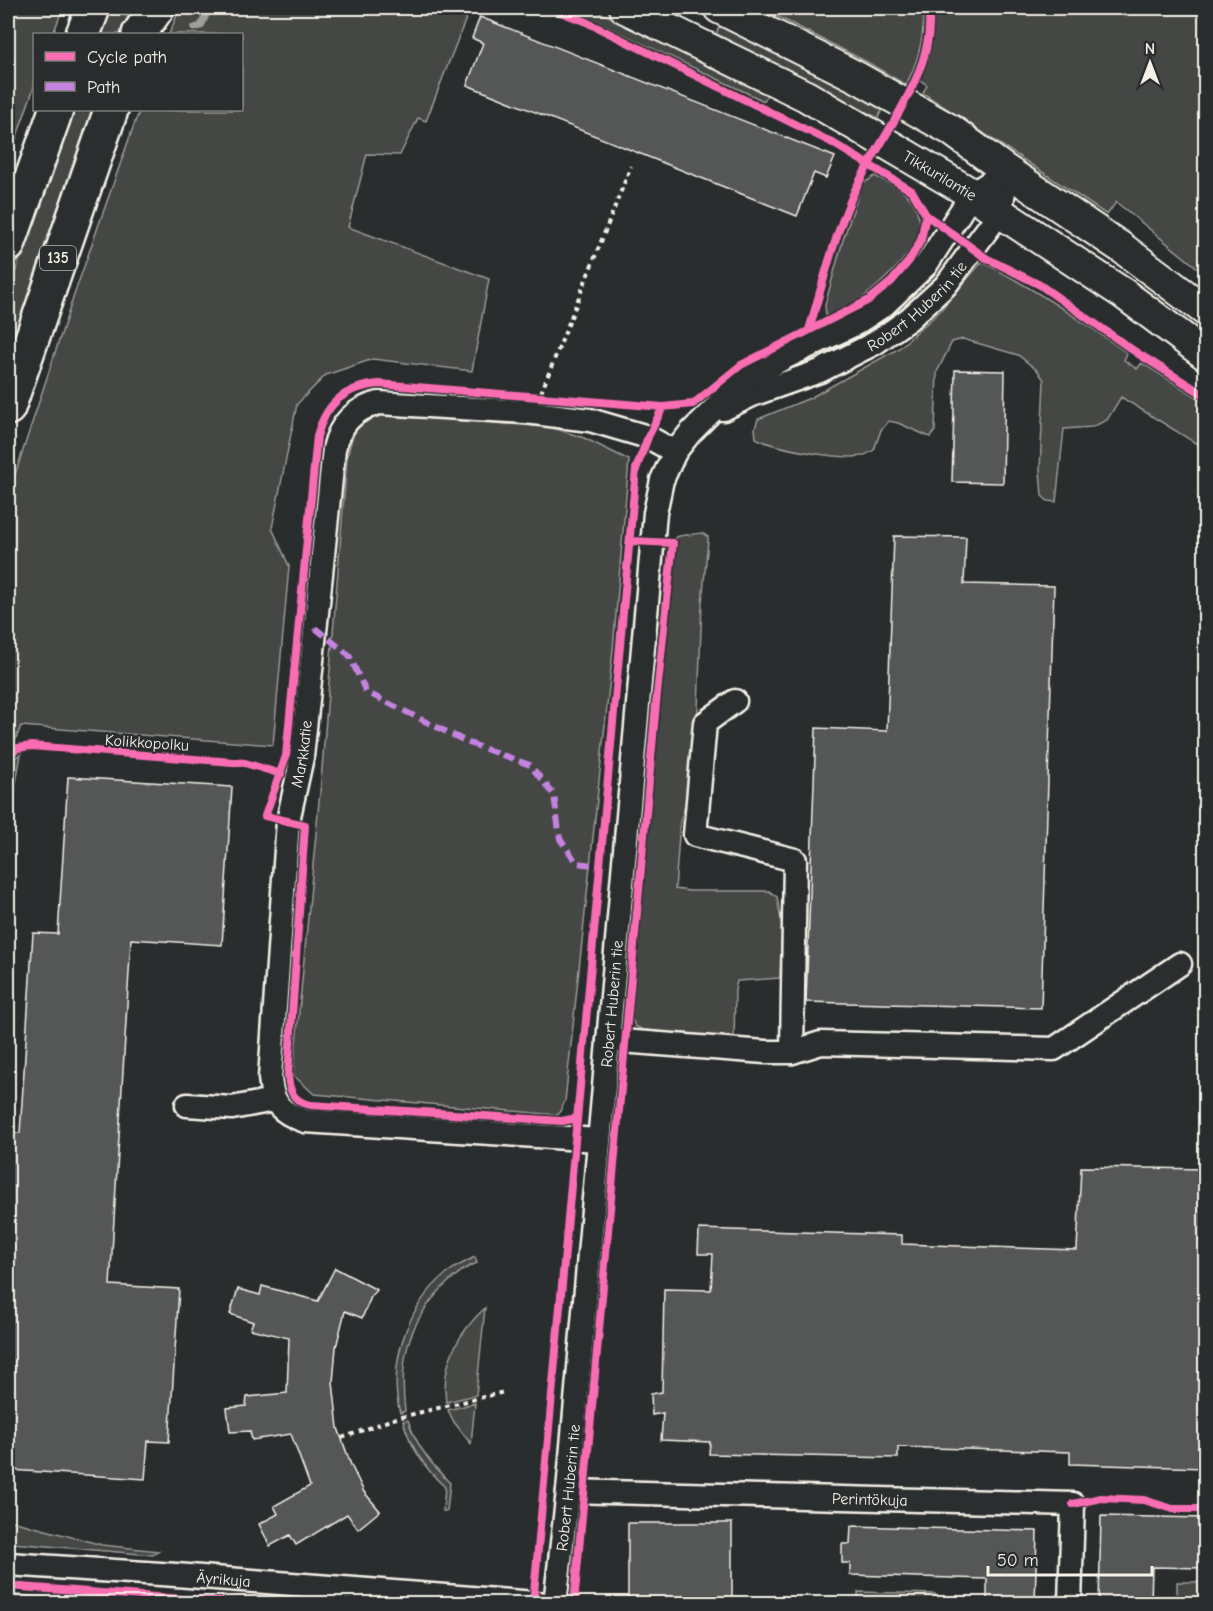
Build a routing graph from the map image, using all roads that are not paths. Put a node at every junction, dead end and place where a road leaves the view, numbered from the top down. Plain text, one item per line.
1 (93, 8) edge
2 (147, 8) edge
3 (157, 8) edge
4 (625, 8) edge
5 (719, 8) edge
6 (83, 33) edge
7 (139, 33) edge
8 (140, 33) edge
9 (56, 111) edge
10 (111, 111) edge
11 (1007, 171) junction
12 (972, 194) junction
13 (1001, 211) junction
14 (8, 245) edge
15 (1206, 311) edge
16 (1206, 355) edge
17 (8, 408) edge
18 (705, 417) junction
19 (675, 452) junction
20 (735, 701) dead end
21 (1180, 964) dead end
22 (608, 1040) junction
23 (792, 1052) junction
24 (274, 1100) junction
25 (187, 1105) dead end
26 (598, 1140) junction
27 (568, 1491) junction
28 (8, 1564) edge
29 (547, 1604) edge
30 (555, 1604) edge
31 (1070, 1604) edge

1 - 6 highway
2 - 7 highway
3 - 8 highway
4 - 12 main road, Tikkurilantie
5 - 11 main road
9 - 14 highway
10 - 17 highway, 135
11 - 12 street, Robert Huberin tie
11 - 13 street, Robert Huberin tie
11 - 15 main road
12 - 13 main road, Tikkurilantie
12 - 18 street, Robert Huberin tie
13 - 16 main road, Tikkurilantie
13 - 18 street, Robert Huberin tie
18 - 19 street, Robert Huberin tie
19 - 22 street, Robert Huberin tie
19 - 24 street, Markkatie
20 - 23 street
21 - 23 street
22 - 23 street
22 - 26 street, Robert Huberin tie
24 - 25 street
24 - 26 street
26 - 27 street, Robert Huberin tie
27 - 30 street, Robert Huberin tie
27 - 31 street, Perintökuja
28 - 29 street, Äyrikuja

